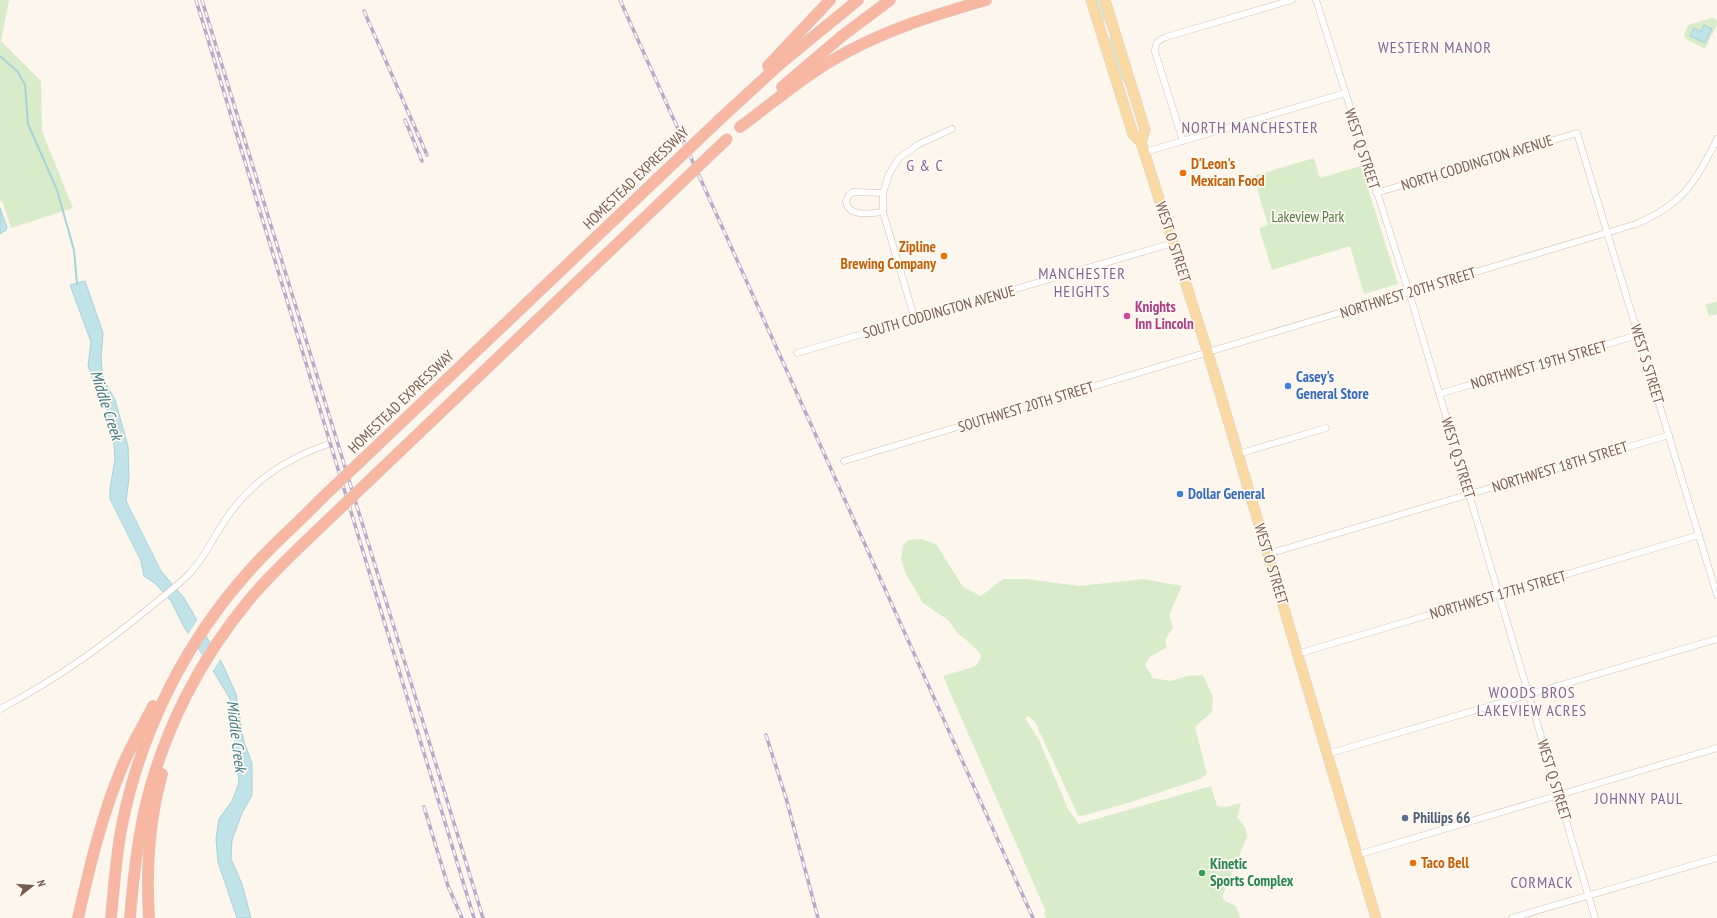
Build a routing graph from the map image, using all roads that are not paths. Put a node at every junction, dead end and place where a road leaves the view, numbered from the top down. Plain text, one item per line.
1 (830, 0) edge
2 (858, 0) edge
3 (890, 0) edge
4 (986, 0) edge
5 (1091, 0) edge
6 (1105, 0) edge
7 (1292, 0) edge
8 (1316, 0) edge
9 (1345, 93) junction
10 (740, 100) junction
11 (740, 127) junction
12 (952, 129) dead end
13 (1577, 133) joint
14 (1717, 139) edge
15 (1182, 141) junction
16 (1141, 142) junction
17 (1145, 152) junction
18 (883, 192) junction
19 (1376, 193) junction
20 (882, 212) junction
21 (1608, 234) junction
22 (1174, 243) junction
23 (1409, 292) junction
24 (915, 320) junction
25 (1638, 335) junction
26 (1207, 352) junction
27 (797, 353) dead end
28 (1439, 394) junction
29 (1326, 428) dead end
30 (1669, 435) junction
31 (326, 446) dead end
32 (1238, 454) junction
33 (844, 461) dead end
34 (1469, 494) junction
35 (1699, 535) junction
36 (1268, 554) junction
37 (1499, 595) junction
38 (1717, 595) edge
39 (1717, 639) edge
40 (1297, 654) junction
41 (175, 676) junction
42 (1529, 695) junction
43 (0, 709) edge
44 (170, 731) junction
45 (1717, 748) edge
46 (1327, 754) junction
47 (1558, 795) junction
48 (1357, 855) junction
49 (1717, 858) edge
50 (1588, 896) junction
51 (78, 918) edge
52 (111, 918) edge
53 (130, 918) edge
54 (149, 918) edge
55 (1376, 918) edge
56 (1512, 918) edge
57 (1595, 918) edge

1 - 10 highway
2 - 10 highway, HOMESTEAD EXPRESSWAY
3 - 11 highway
4 - 11 highway
5 - 16 main road, WEST O STREET
6 - 16 main road, WEST O STREET
7 - 15 street
8 - 9 street, WEST Q STREET
9 - 15 street
9 - 19 street, WEST Q STREET
10 - 41 highway, HOMESTEAD EXPRESSWAY, bridge
11 - 44 highway, bridge
12 - 18 street
13 - 19 street, NORTH CODDINGTON AVENUE
13 - 21 street, WEST S STREET
14 - 21 street, NORTHWEST 20TH STREET
15 - 17 street
16 - 17 main road, WEST O STREET
17 - 22 main road, WEST O STREET
18 - 20 street
18 - 20 street
19 - 23 street, WEST Q STREET
20 - 24 street
21 - 23 street, NORTHWEST 20TH STREET
21 - 25 street, WEST S STREET
22 - 24 street, SOUTH CODDINGTON AVENUE
22 - 26 main road, WEST O STREET
23 - 26 street, NORTHWEST 20TH STREET
23 - 28 street, WEST Q STREET
24 - 27 street, SOUTH CODDINGTON AVENUE
25 - 28 street, NORTHWEST 19TH STREET
25 - 30 street, WEST S STREET
26 - 32 main road, WEST O STREET
26 - 33 street, SOUTHWEST 20TH STREET
28 - 34 street, WEST Q STREET
29 - 32 street
30 - 34 street, NORTHWEST 18TH STREET
30 - 35 street, WEST S STREET
31 - 43 street
32 - 36 main road, WEST O STREET
34 - 36 street, NORTHWEST 18TH STREET
34 - 37 street, WEST Q STREET
35 - 37 street, NORTHWEST 17TH STREET
35 - 38 street, WEST S STREET
36 - 40 main road, WEST O STREET
37 - 40 street, NORTHWEST 17TH STREET
37 - 42 street, WEST Q STREET
39 - 42 street
40 - 46 main road, WEST O STREET
41 - 51 highway
41 - 52 highway, HOMESTEAD EXPRESSWAY
42 - 46 street
42 - 47 street, WEST Q STREET
44 - 53 highway
44 - 54 highway
45 - 47 street
46 - 48 main road, WEST O STREET
47 - 48 street
47 - 50 street, WEST Q STREET
48 - 55 main road, WEST O STREET
49 - 50 street
50 - 56 street
50 - 57 street, WEST Q STREET

